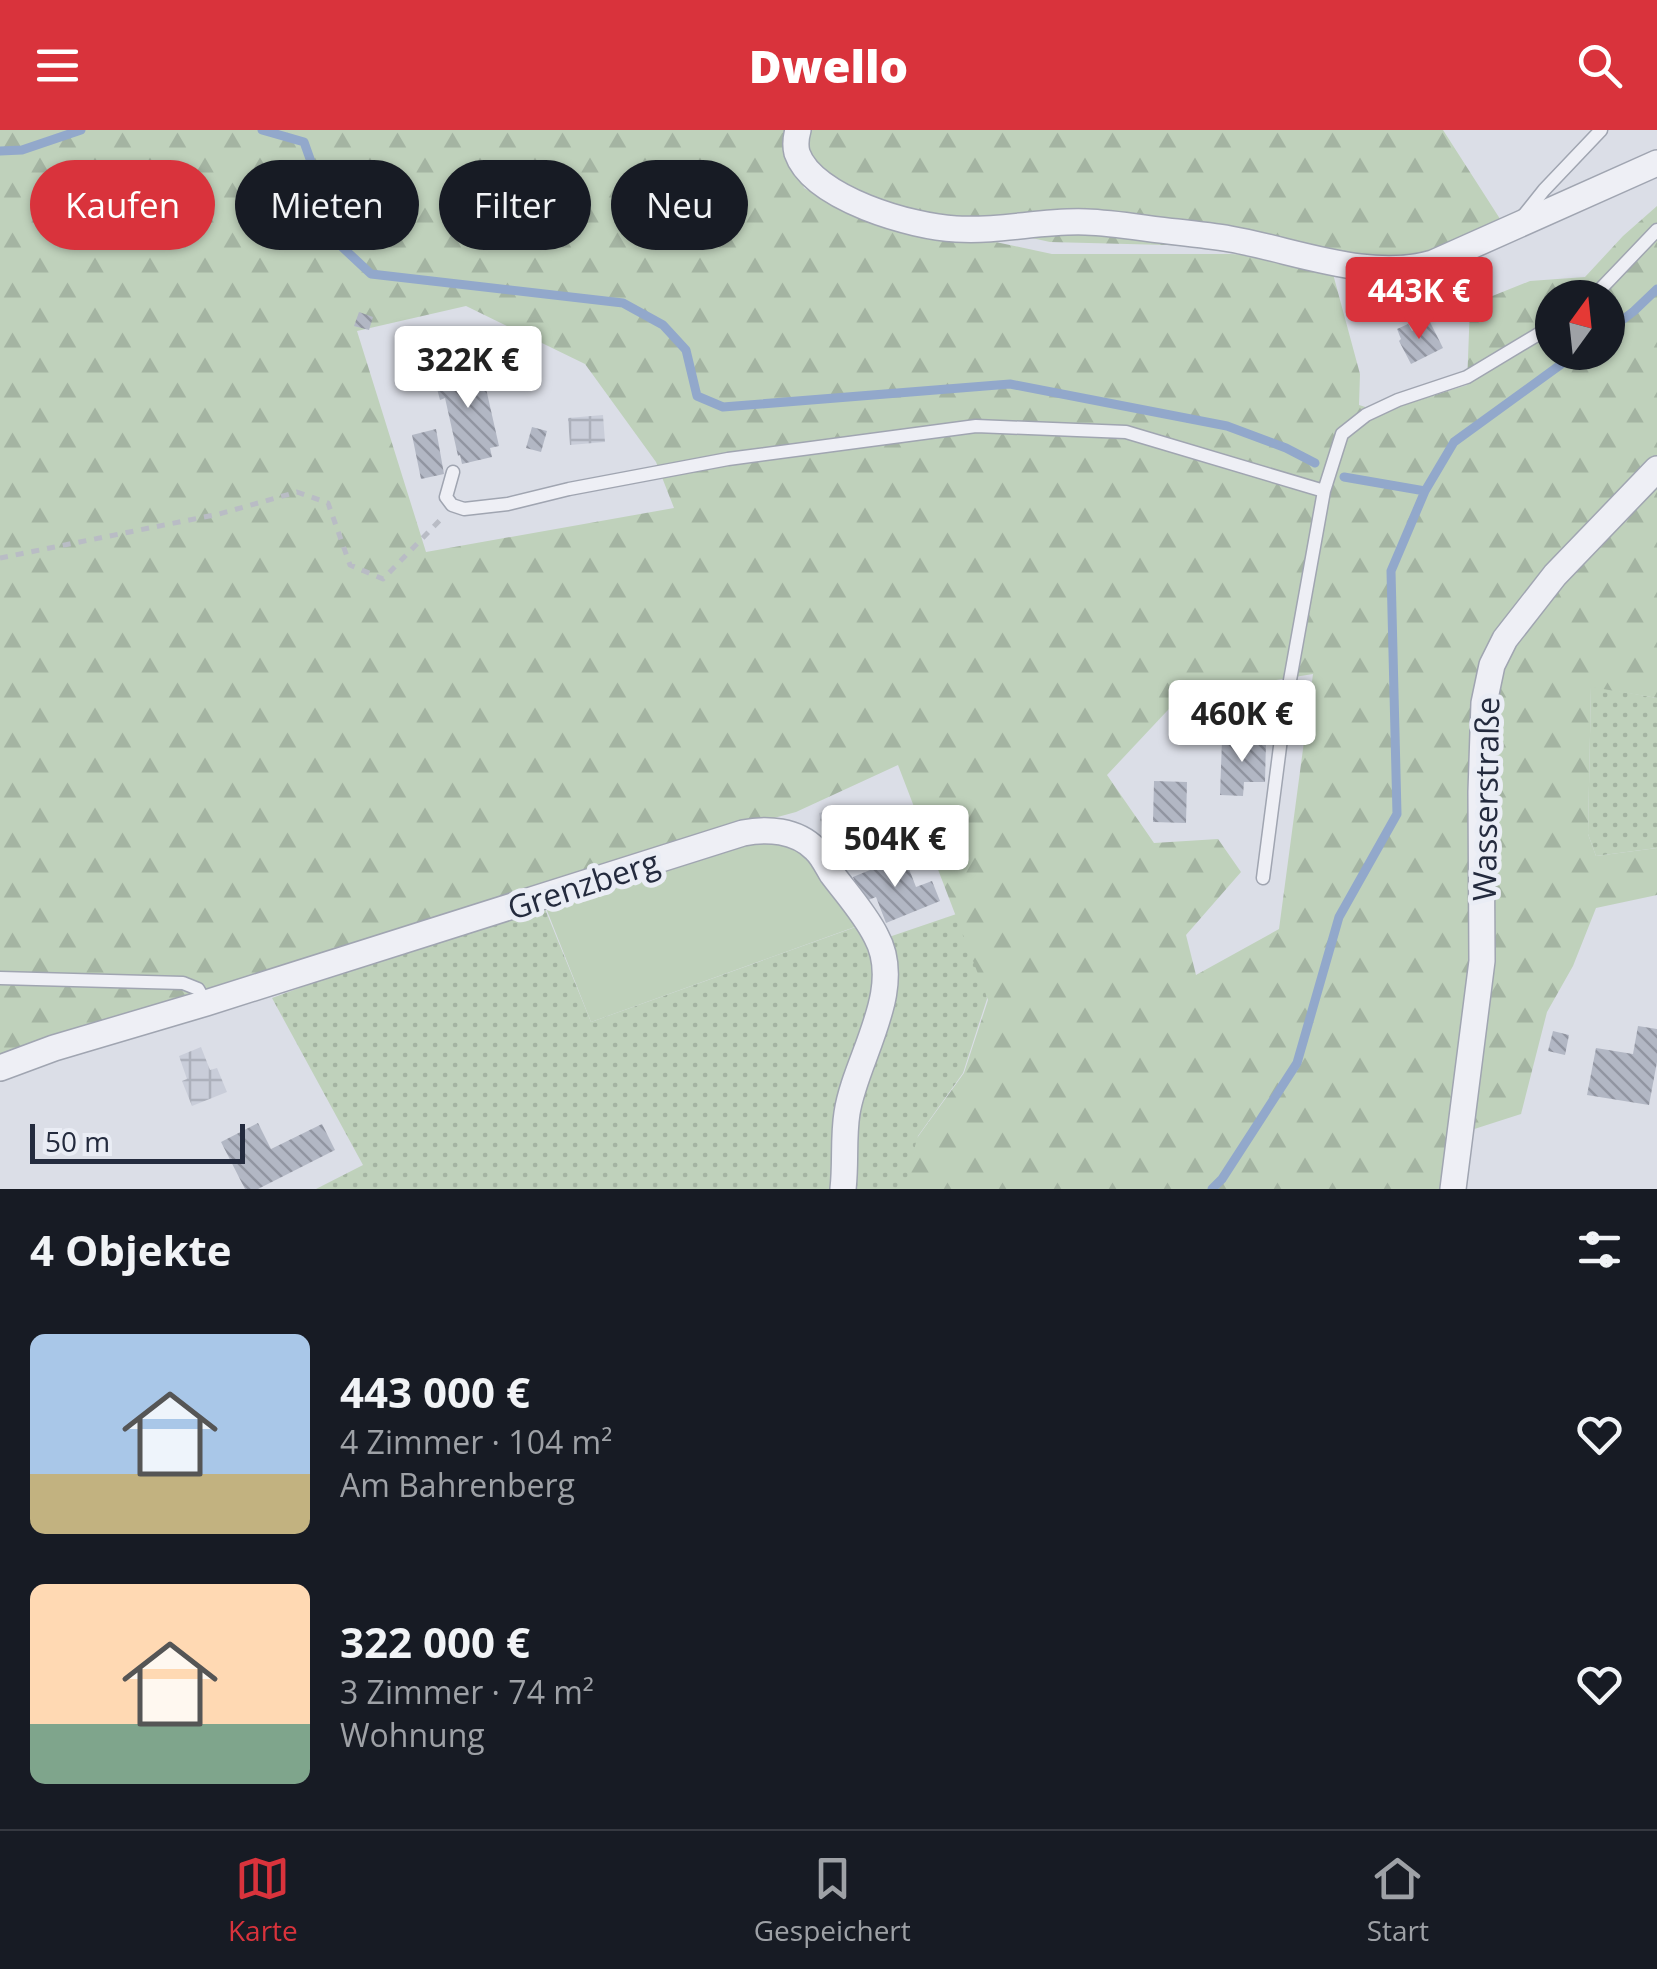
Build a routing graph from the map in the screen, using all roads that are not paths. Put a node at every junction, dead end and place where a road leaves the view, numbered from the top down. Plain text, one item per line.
1 (798, 130) edge
2 (1601, 130) edge
3 (1657, 163) edge
4 (1516, 225) junction
5 (1657, 230) edge
6 (1609, 280) edge
7 (1535, 336) edge
8 (1657, 469) edge
9 (453, 472) dead end
10 (1324, 491) junction
11 (1263, 878) dead end
12 (0, 978) edge
13 (206, 1003) junction
14 (0, 1068) edge
15 (843, 1189) edge
16 (1452, 1189) edge

1 - 4 street
2 - 4 lane
3 - 4 street
5 - 6 lane
7 - 10 lane
8 - 16 street, Wasserstraße
9 - 10 lane
10 - 11 lane
12 - 13 lane
13 - 14 street, Grenzberg
13 - 15 street, Grenzberg

